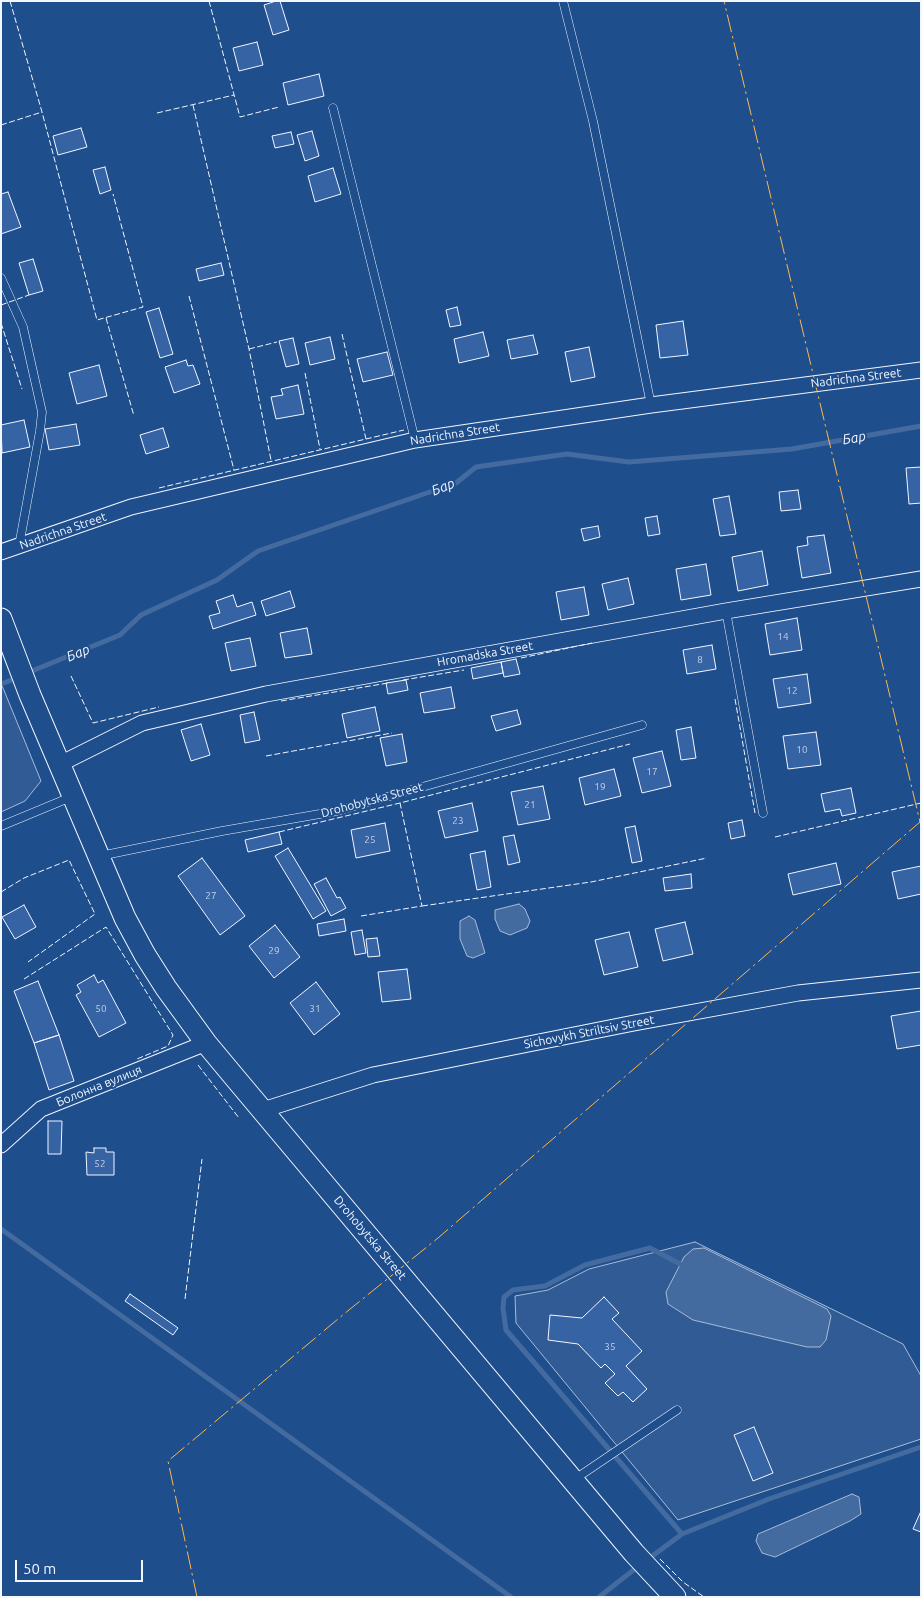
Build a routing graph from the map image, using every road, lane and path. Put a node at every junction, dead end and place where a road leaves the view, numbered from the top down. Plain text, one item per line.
1 (563, 1) edge
2 (333, 108) dead end
3 (1, 278) edge
4 (921, 370) edge
5 (651, 405) junction
6 (415, 440) junction
7 (19, 546) junction
8 (1, 552) edge
9 (921, 579) edge
10 (726, 611) junction
11 (2, 621) edge
12 (642, 725) dead end
13 (60, 764) junction
14 (72, 796) junction
15 (762, 813) dead end
16 (1, 826) edge
17 (98, 856) junction
18 (921, 980) edge
19 (206, 1043) junction
20 (263, 1110) junction
21 (1, 1145) edge
22 (677, 1410) dead end
23 (573, 1480) junction
24 (674, 1597) edge

1 - 5 lane
2 - 6 lane
3 - 7 lane
4 - 5 street, Nadrichna Street
5 - 6 street, Nadrichna Street
6 - 7 street, Nadrichna Street
7 - 8 street, Nadrichna Street
9 - 10 street, Hromadska Street
10 - 13 street, Hromadska Street
10 - 15 lane
11 - 13 main road, Drohobytska Street
12 - 17 lane, Drohobytska Street
13 - 14 main road, Drohobytska Street
14 - 16 lane
14 - 17 main road, Drohobytska Street
17 - 19 main road, Drohobytska Street
18 - 20 street, Sichovykh Striltsiv Street
19 - 20 main road, Drohobytska Street
19 - 21 street, Болонна вулиця
20 - 23 main road, Drohobytska Street
22 - 23 lane
23 - 24 main road, Drohobytska Street

